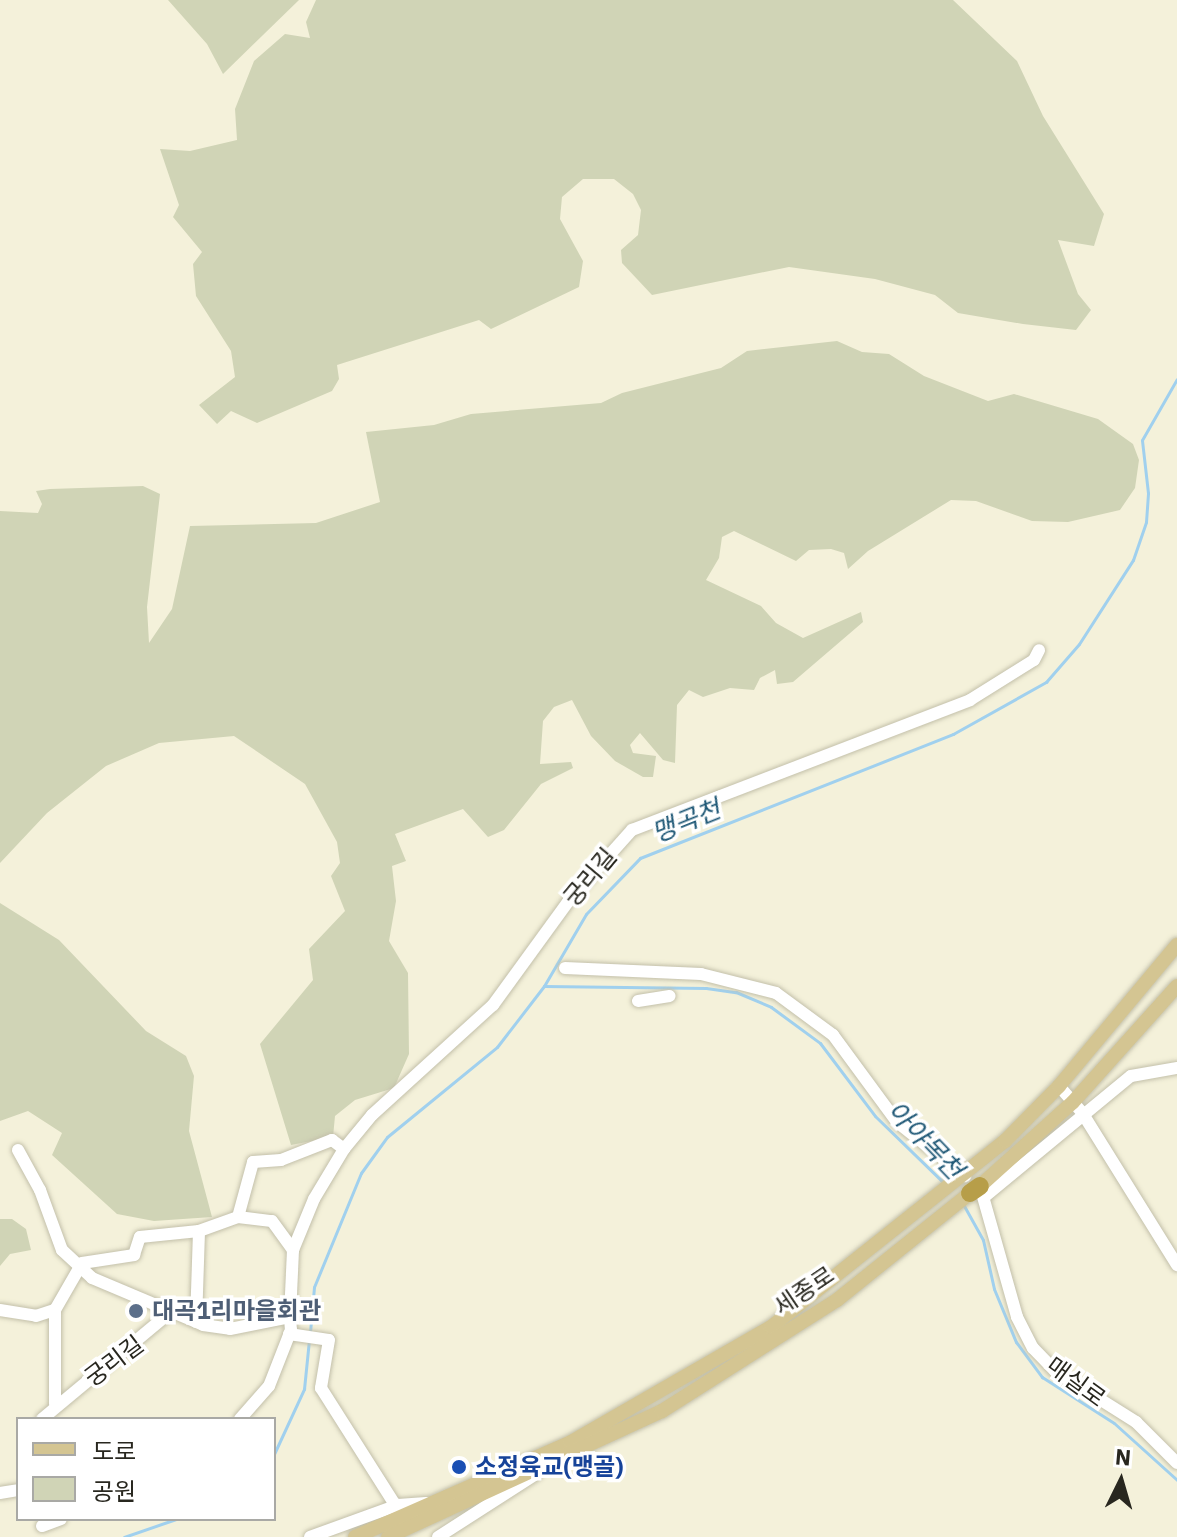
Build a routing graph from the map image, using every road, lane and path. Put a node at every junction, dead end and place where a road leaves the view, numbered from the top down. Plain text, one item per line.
1 (1039, 650) dead end
2 (1177, 945) edge
3 (1172, 962) edge
4 (565, 968) dead end
5 (662, 970) junction
6 (1177, 986) edge
7 (638, 1001) dead end
8 (1177, 1068) edge
9 (1059, 1086) junction
10 (1078, 1108) junction
11 (344, 1149) junction
12 (18, 1150) dead end
13 (971, 1187) junction
14 (238, 1217) junction
15 (199, 1231) junction
16 (293, 1250) junction
17 (82, 1263) junction
18 (1177, 1265) edge
19 (0, 1310) edge
20 (55, 1310) junction
21 (169, 1313) junction
22 (290, 1317) junction
23 (196, 1322) junction
24 (289, 1334) junction
25 (55, 1404) junction
26 (44, 1417) edge
27 (242, 1417) edge
28 (1177, 1463) edge
29 (547, 1466) junction
30 (441, 1502) junction
31 (396, 1506) junction
32 (440, 1536) edge
33 (310, 1537) edge
34 (355, 1537) edge
35 (388, 1537) edge

1 - 11 street, 궁리길
2 - 3 main road, 세종로
3 - 9 main road, 세종로
4 - 5 street
5 - 7 street
5 - 13 street
6 - 10 main road, 세종로
8 - 10 street
9 - 10 street
9 - 13 main road, 세종로
10 - 13 main road, 세종로
10 - 18 street
11 - 14 street
11 - 16 street, 궁리길
12 - 17 street, 궁리길
13 - 28 street, 매실로
13 - 29 main road, 세종로
13 - 30 main road, 세종로
14 - 15 street
14 - 16 street
15 - 17 street
15 - 23 street
16 - 22 street, 궁리길
17 - 20 street, 궁리길
17 - 21 street, 궁리길
19 - 20 street
20 - 25 street, 궁리길
21 - 23 street, 궁리길
21 - 25 street, 궁리길
22 - 23 street, 궁리길
22 - 24 street, 궁리길
24 - 27 street, 궁리길
24 - 31 street
25 - 26 street, 궁리길
29 - 32 street
29 - 35 main road, 세종로
30 - 31 street
30 - 34 main road, 세종로
31 - 33 street

